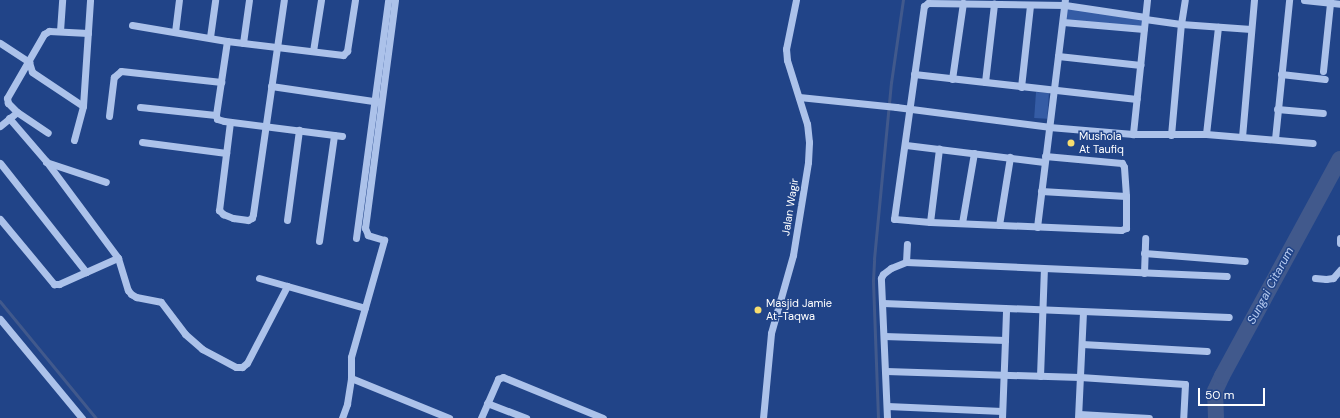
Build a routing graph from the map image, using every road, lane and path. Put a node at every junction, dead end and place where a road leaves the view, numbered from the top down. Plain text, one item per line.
1 (62, 0) edge
2 (90, 0) edge
3 (179, 0) edge
4 (215, 0) edge
5 (249, 0) edge
6 (284, 0) edge
7 (321, 0) edge
8 (355, 0) edge
9 (388, 0) edge
10 (395, 0) edge
11 (796, 0) edge
12 (1147, 0) edge
13 (1184, 0) edge
14 (1254, 0) edge
15 (1289, 0) edge
16 (1304, 0) edge
17 (944, 2) edge
18 (1330, 2) junction
19 (962, 3) junction
20 (1065, 3) edge
21 (994, 4) junction
22 (1340, 4) edge
23 (1030, 5) junction
24 (1145, 18) junction
25 (1063, 22) junction
26 (1182, 24) junction
27 (132, 25) dead end
28 (1218, 27) junction
29 (1144, 29) junction
30 (1251, 29) junction
31 (60, 31) junction
32 (175, 32) junction
33 (88, 33) junction
34 (210, 37) junction
35 (227, 41) junction
36 (242, 42) junction
37 (0, 44) edge
38 (277, 46) junction
39 (313, 51) junction
40 (1058, 56) junction
41 (29, 62) junction
42 (1141, 65) junction
43 (1323, 71) dead end
44 (914, 74) junction
45 (1281, 74) junction
46 (952, 79) junction
47 (1326, 79) dead end
48 (221, 82) junction
49 (985, 82) junction
50 (271, 86) junction
51 (1021, 87) junction
52 (1054, 90) junction
53 (799, 97) junction
54 (1137, 99) junction
55 (379, 101) junction
56 (83, 106) junction
57 (140, 107) dead end
58 (909, 109) junction
59 (1277, 109) junction
60 (17, 112) junction
61 (1323, 112) dead end
62 (216, 115) junction
63 (109, 116) dead end
64 (9, 118) junction
65 (230, 122) junction
66 (264, 125) junction
67 (0, 126) edge
68 (1049, 127) junction
69 (300, 130) junction
70 (48, 133) dead end
71 (1132, 134) junction
72 (1206, 134) junction
73 (334, 135) junction
74 (1171, 135) junction
75 (342, 136) dead end
76 (1242, 137) junction
77 (1276, 139) junction
78 (74, 140) dead end
79 (142, 142) dead end
80 (1313, 143) dead end
81 (906, 145) junction
82 (939, 149) junction
83 (226, 153) junction
84 (974, 153) junction
85 (1010, 157) junction
86 (1044, 159) junction
87 (46, 162) junction
88 (0, 163) edge
89 (106, 182) dead end
90 (1041, 191) junction
91 (1126, 196) junction
92 (0, 219) edge
93 (287, 220) dead end
94 (930, 222) junction
95 (962, 223) junction
96 (999, 225) junction
97 (1037, 227) junction
98 (356, 238) dead end
99 (1145, 238) dead end
100 (1340, 238) edge
101 (319, 241) dead end
102 (1340, 243) edge
103 (907, 244) dead end
104 (1144, 253) junction
105 (118, 258) junction
106 (1245, 261) dead end
107 (906, 262) junction
108 (1044, 269) junction
109 (1340, 270) edge
110 (86, 272) junction
111 (1144, 273) junction
112 (1227, 276) dead end
113 (259, 278) dead end
114 (1315, 278) dead end
115 (287, 286) junction
116 (883, 303) junction
117 (365, 308) junction
118 (1006, 309) junction
119 (1043, 310) junction
120 (1083, 312) junction
121 (1229, 317) dead end
122 (0, 319) edge
123 (884, 336) junction
124 (1005, 340) junction
125 (1082, 344) junction
126 (1207, 351) dead end
127 (886, 371) junction
128 (1004, 375) junction
129 (1040, 376) junction
130 (1080, 377) junction
131 (351, 378) junction
132 (487, 403) junction
133 (886, 406) junction
134 (1002, 414) edge
135 (1078, 416) edge
136 (82, 418) edge
137 (342, 418) edge
138 (449, 418) edge
139 (481, 418) edge
140 (526, 418) edge
141 (603, 418) edge
142 (763, 418) edge
143 (887, 418) edge
144 (1149, 418) edge
145 (1183, 418) edge

1 - 31 street
2 - 33 street
3 - 32 street
4 - 34 street
5 - 36 street
6 - 38 street
7 - 39 street
8 - 39 street
9 - 55 street
10 - 55 street
11 - 53 street, Jalan Wagir
12 - 24 street
13 - 26 street
14 - 30 street
15 - 45 street
16 - 18 street
17 - 19 street
17 - 44 street
18 - 22 street
18 - 43 street
19 - 21 street
19 - 46 street
20 - 23 street
20 - 24 street
20 - 25 street
21 - 23 street
21 - 49 street
23 - 51 street
24 - 26 street
24 - 29 street
25 - 29 street
25 - 40 street
26 - 28 street
26 - 74 street
27 - 32 street
28 - 30 street
28 - 72 street
29 - 42 street
30 - 76 street
31 - 33 street
31 - 41 street
32 - 34 street
33 - 56 street
34 - 35 street
35 - 36 street
35 - 48 street
36 - 38 street
37 - 41 street
38 - 39 street
38 - 50 street
40 - 42 street
40 - 52 street
41 - 56 street
41 - 60 street
42 - 54 street
44 - 46 street
44 - 58 street
45 - 47 street
45 - 59 street
46 - 49 street
48 - 62 street
48 - 63 street
49 - 51 street
50 - 55 street
50 - 66 street
51 - 52 street
52 - 54 street
52 - 68 street
53 - 58 street
53 - 142 street, Jalan Wagir
54 - 71 street
55 - 98 street
55 - 117 street
56 - 78 street
57 - 62 street
58 - 68 street
58 - 81 street
59 - 61 street
59 - 77 street
60 - 64 street
60 - 70 street
62 - 65 street
64 - 67 street
64 - 87 street
65 - 66 street
65 - 83 street
66 - 69 street
66 - 83 street
68 - 71 street
68 - 86 street
69 - 73 street
69 - 93 street
71 - 74 street
72 - 74 street
72 - 76 street
73 - 75 street
73 - 101 street
76 - 77 street
77 - 80 street
79 - 83 street
81 - 82 street
81 - 94 street
82 - 84 street
82 - 94 street
84 - 85 street
84 - 95 street
85 - 86 street
85 - 96 street
86 - 90 street
86 - 91 street
87 - 89 street
87 - 105 street
88 - 110 street
90 - 91 street
90 - 97 street
91 - 97 street
92 - 110 street
94 - 95 street
95 - 96 street
96 - 97 street
99 - 104 street
100 - 102 street
103 - 107 street
104 - 106 street
104 - 111 street
105 - 110 street
105 - 115 street
107 - 108 street
107 - 116 street
108 - 111 street
108 - 119 street
109 - 114 street
111 - 112 street
113 - 115 street
115 - 117 street
116 - 118 street
116 - 123 street
117 - 131 street
118 - 119 street
118 - 124 street
119 - 120 street
119 - 129 street
120 - 121 street
120 - 125 street
122 - 136 street
123 - 124 street
123 - 127 street
124 - 128 street
125 - 126 street
125 - 130 street
127 - 128 street
127 - 133 street
128 - 129 street
128 - 134 street
129 - 130 street
130 - 135 street
130 - 145 street
131 - 137 street
131 - 138 street
132 - 139 street
132 - 140 street
132 - 141 street
133 - 134 street
133 - 143 street
135 - 144 street

